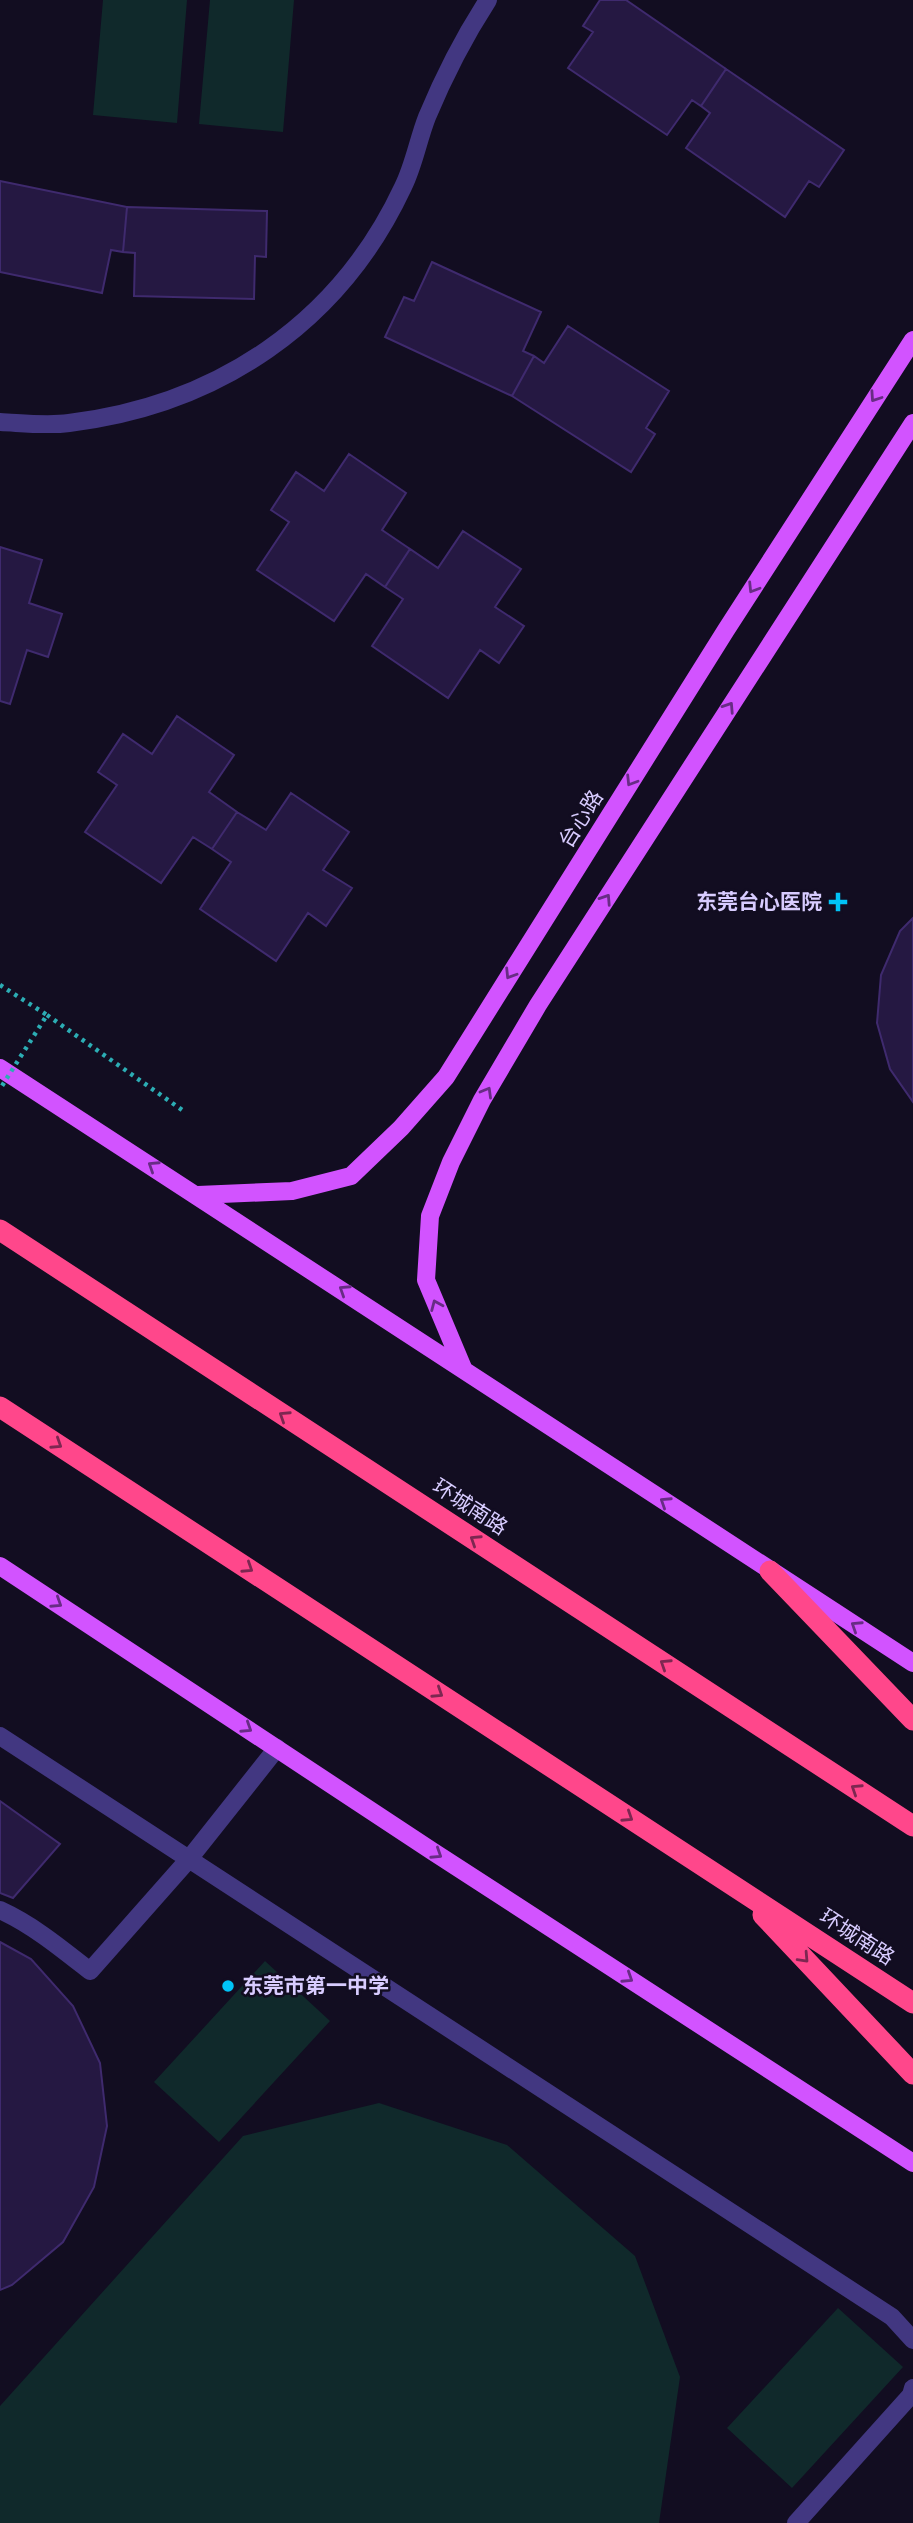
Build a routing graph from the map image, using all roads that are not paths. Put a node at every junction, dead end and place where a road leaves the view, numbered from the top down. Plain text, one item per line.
1 (488, 0) edge
2 (913, 340) edge
3 (0, 422) edge
4 (913, 423) edge
5 (0, 1068) edge
6 (198, 1195) junction
7 (0, 1230) edge
8 (463, 1368) junction
9 (0, 1407) edge
10 (0, 1566) edge
11 (770, 1571) junction
12 (913, 1663) edge
13 (913, 1720) edge
14 (0, 1736) edge
15 (277, 1748) junction
16 (913, 1826) edge
17 (189, 1858) junction
18 (740, 1890) junction
19 (0, 1910) edge
20 (913, 2003) edge
21 (913, 2074) edge
22 (913, 2163) edge
23 (913, 2340) edge
24 (913, 2388) edge
25 (796, 2523) edge

1 - 3 lane
2 -> 6 main road, 台心路
8 -> 4 main road
6 -> 5 main road
8 -> 6 main road
16 -> 7 highway, 环城南路
11 -> 8 main road
9 -> 18 highway, 环城南路
10 -> 15 main road
12 -> 11 main road
11 - 13 highway
14 - 17 lane
15 - 17 lane
15 -> 22 main road
17 - 19 lane
17 - 23 lane
18 - 20 highway, 环城南路
18 -> 21 highway
24 - 25 lane

